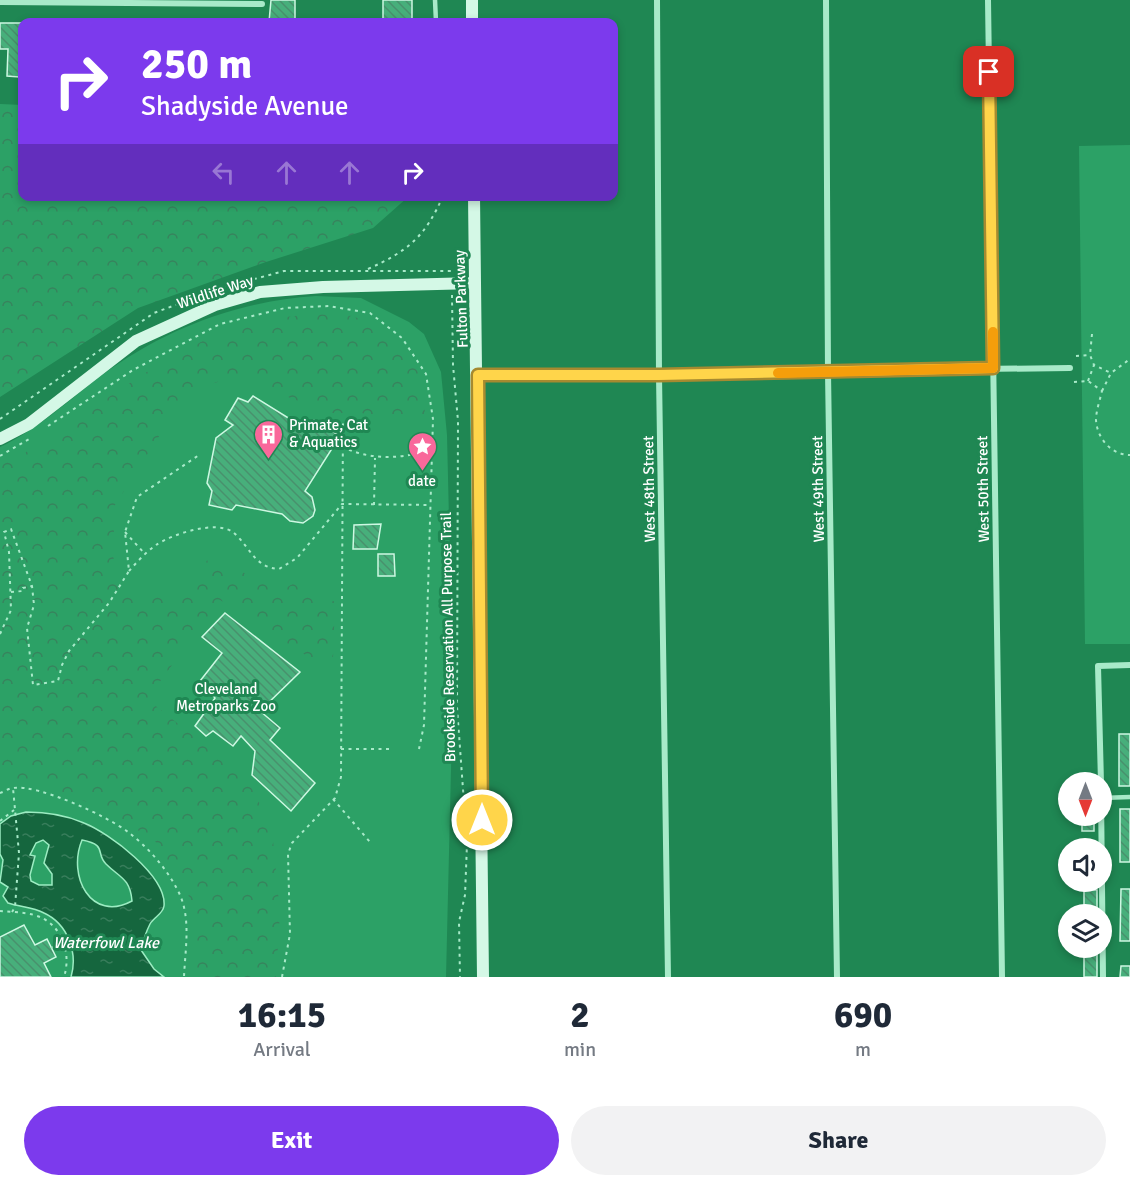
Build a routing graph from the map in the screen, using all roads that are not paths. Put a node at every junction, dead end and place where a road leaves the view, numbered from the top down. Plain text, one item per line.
1 (435, 0) edge
2 (472, 0) edge
3 (657, 0) edge
4 (826, 0) edge
5 (988, 0) edge
6 (0, 2) edge
7 (169, 2) edge
8 (262, 4) dead end
9 (436, 18) edge
10 (472, 18) edge
11 (474, 201) edge
12 (475, 283) junction
13 (993, 368) junction
14 (1070, 368) dead end
15 (828, 372) junction
16 (478, 375) junction
17 (659, 375) junction
18 (0, 439) edge
19 (1130, 665) edge
20 (1101, 772) edge
21 (1112, 796) edge
22 (1130, 797) edge
23 (1101, 826) edge
24 (483, 977) edge
25 (668, 977) edge
26 (837, 977) edge
27 (1002, 977) edge
28 (1103, 977) edge

1 - 9 lane
2 - 10 street
3 - 17 street, West 48th Street
4 - 15 street, West 49th Street
5 - 13 street, West 50th Street
6 - 7 street
7 - 8 street
11 - 12 street, Fulton Parkway
12 - 16 street, Fulton Parkway
12 - 18 street, Wildlife Way
13 - 14 street
13 - 15 street
13 - 27 street, West 50th Street
15 - 17 street
15 - 26 street, West 49th Street
16 - 17 street
16 - 24 street, Fulton Parkway
17 - 25 street, West 48th Street
19 - 20 street
21 - 22 lane
23 - 28 street

